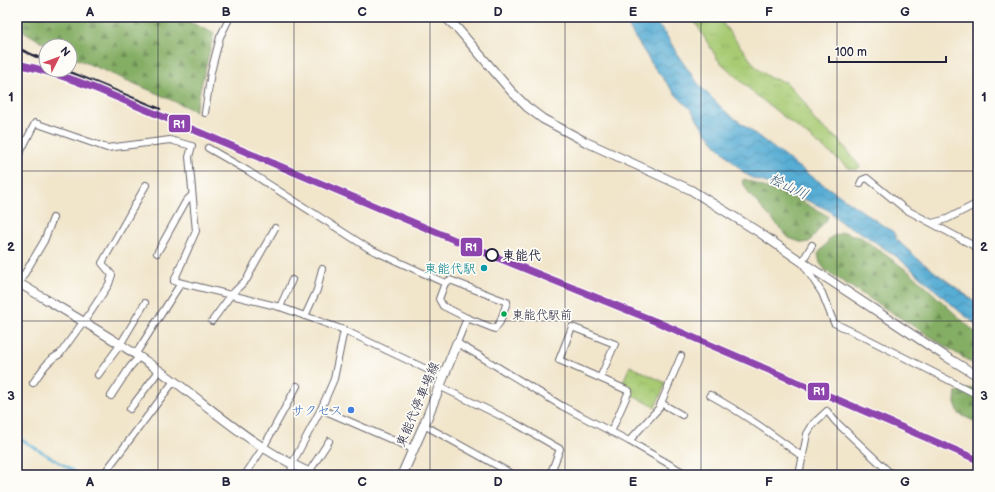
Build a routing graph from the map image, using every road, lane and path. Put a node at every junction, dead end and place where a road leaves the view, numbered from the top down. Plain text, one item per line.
1 (230, 17) edge
2 (445, 17) edge
3 (205, 113) dead end
4 (208, 148) dead end
5 (17, 159) edge
6 (860, 184) dead end
7 (146, 185) dead end
8 (192, 195) junction
9 (978, 203) edge
10 (53, 218) dead end
11 (932, 223) junction
12 (275, 228) dead end
13 (812, 245) dead end
14 (978, 248) edge
15 (157, 253) dead end
16 (802, 262) junction
17 (322, 269) dead end
18 (292, 280) dead end
19 (18, 282) edge
20 (181, 283) junction
21 (445, 283) junction
22 (232, 295) junction
23 (145, 303) dead end
24 (280, 307) junction
25 (305, 316) junction
26 (467, 318) junction
27 (212, 321) dead end
28 (83, 322) junction
29 (344, 330) junction
30 (457, 343) junction
31 (120, 345) junction
32 (137, 356) junction
33 (681, 356) dead end
34 (159, 371) junction
35 (98, 375) dead end
36 (978, 376) edge
37 (443, 378) junction
38 (600, 378) junction
39 (174, 381) junction
40 (33, 383) dead end
41 (297, 386) dead end
42 (439, 386) junction
43 (710, 395) dead end
44 (978, 395) edge
45 (111, 396) dead end
46 (660, 403) junction
47 (130, 409) dead end
48 (320, 409) junction
49 (682, 415) dead end
50 (424, 425) junction
51 (611, 432) junction
52 (329, 440) dead end
53 (629, 441) junction
54 (263, 448) junction
55 (413, 449) junction
56 (803, 457) junction
57 (292, 464) junction
58 (674, 467) junction
59 (312, 474) edge
60 (103, 475) edge
61 (245, 475) edge
62 (291, 475) edge
63 (402, 475) edge
64 (514, 475) edge
65 (550, 475) edge
66 (669, 475) edge
67 (688, 475) edge
68 (799, 475) edge
69 (895, 475) edge

1 - 3 street
2 - 16 street
4 - 21 street
5 - 8 street
6 - 11 street
7 - 28 street
8 - 15 street
8 - 20 street
9 - 11 street
10 - 19 street
11 - 14 street
12 - 22 street
13 - 16 street
16 - 36 street
16 - 44 street
17 - 25 street
18 - 24 street
19 - 28 street
20 - 22 street
20 - 32 street
21 - 26 street
21 - 26 street
22 - 24 street
22 - 27 street
23 - 31 street
24 - 25 street
25 - 29 street
26 - 30 street
28 - 31 street
28 - 40 street
29 - 37 street
29 - 48 street
30 - 37 main road, 東能代停車場線
30 - 51 street
31 - 32 street
31 - 35 street
32 - 34 street
32 - 45 street
33 - 46 street
34 - 39 street
34 - 47 street
37 - 42 main road, 東能代停車場線
38 - 38 street
38 - 51 street
39 - 54 street
39 - 60 street
41 - 54 street
42 - 50 main road, 東能代停車場線
42 - 65 street
43 - 56 street
46 - 49 street
46 - 53 street
48 - 55 street
48 - 57 street
50 - 55 main road, 東能代停車場線
50 - 64 street
51 - 53 street
52 - 59 street
53 - 58 street
54 - 57 street
54 - 61 street
55 - 63 main road, 東能代停車場線
56 - 68 street
56 - 69 street
57 - 59 street
57 - 62 street
58 - 66 street
58 - 67 street

